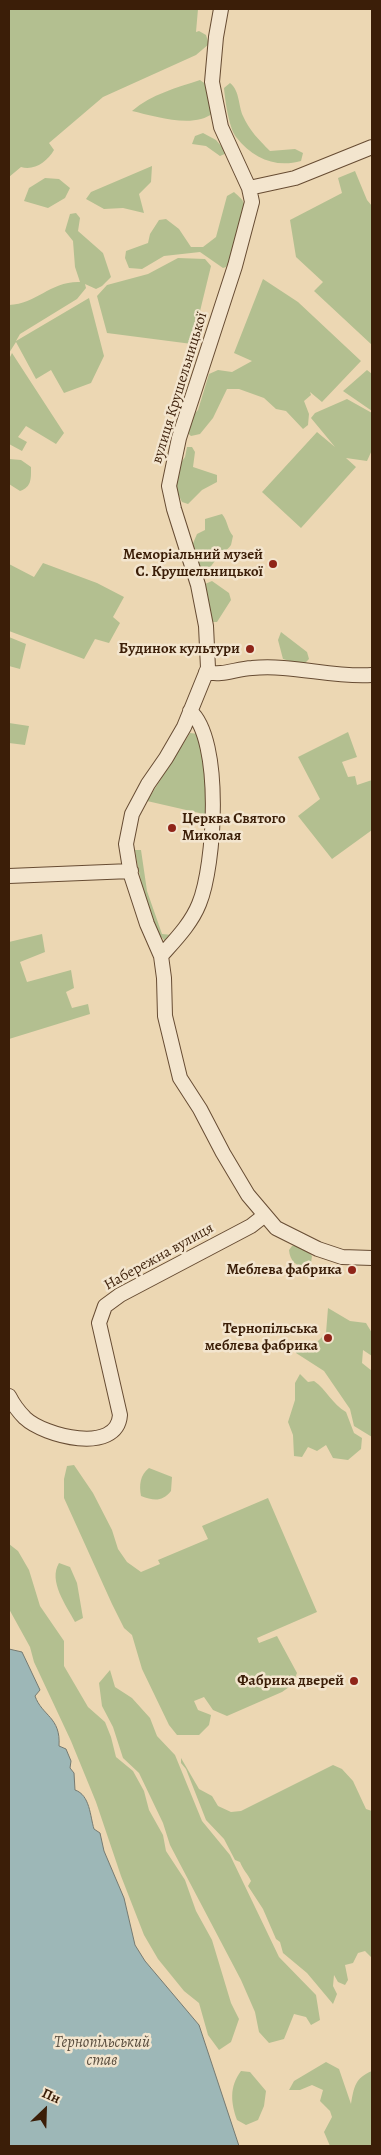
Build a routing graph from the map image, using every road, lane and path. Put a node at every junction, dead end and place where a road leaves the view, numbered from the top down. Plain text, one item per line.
1 (221, 9) edge
2 (372, 147) edge
3 (249, 188) junction
4 (206, 672) junction
5 (372, 675) edge
6 (190, 711) junction
7 (131, 872) junction
8 (9, 876) edge
9 (161, 956) junction
10 (266, 1215) junction
11 (372, 1258) edge
12 (9, 1396) edge

1 - 3 street
2 - 3 street
3 - 4 street, вулиця Крушельницької
4 - 5 street
4 - 6 street, вулиця Крушельницької
6 - 7 street, вулиця Крушельницької
6 - 9 street
7 - 8 street
7 - 9 street, вулиця Крушельницької
9 - 10 street, вулиця Крушельницької
10 - 11 street, вулиця Крушельницької
10 - 12 street, Набережна вулиця

